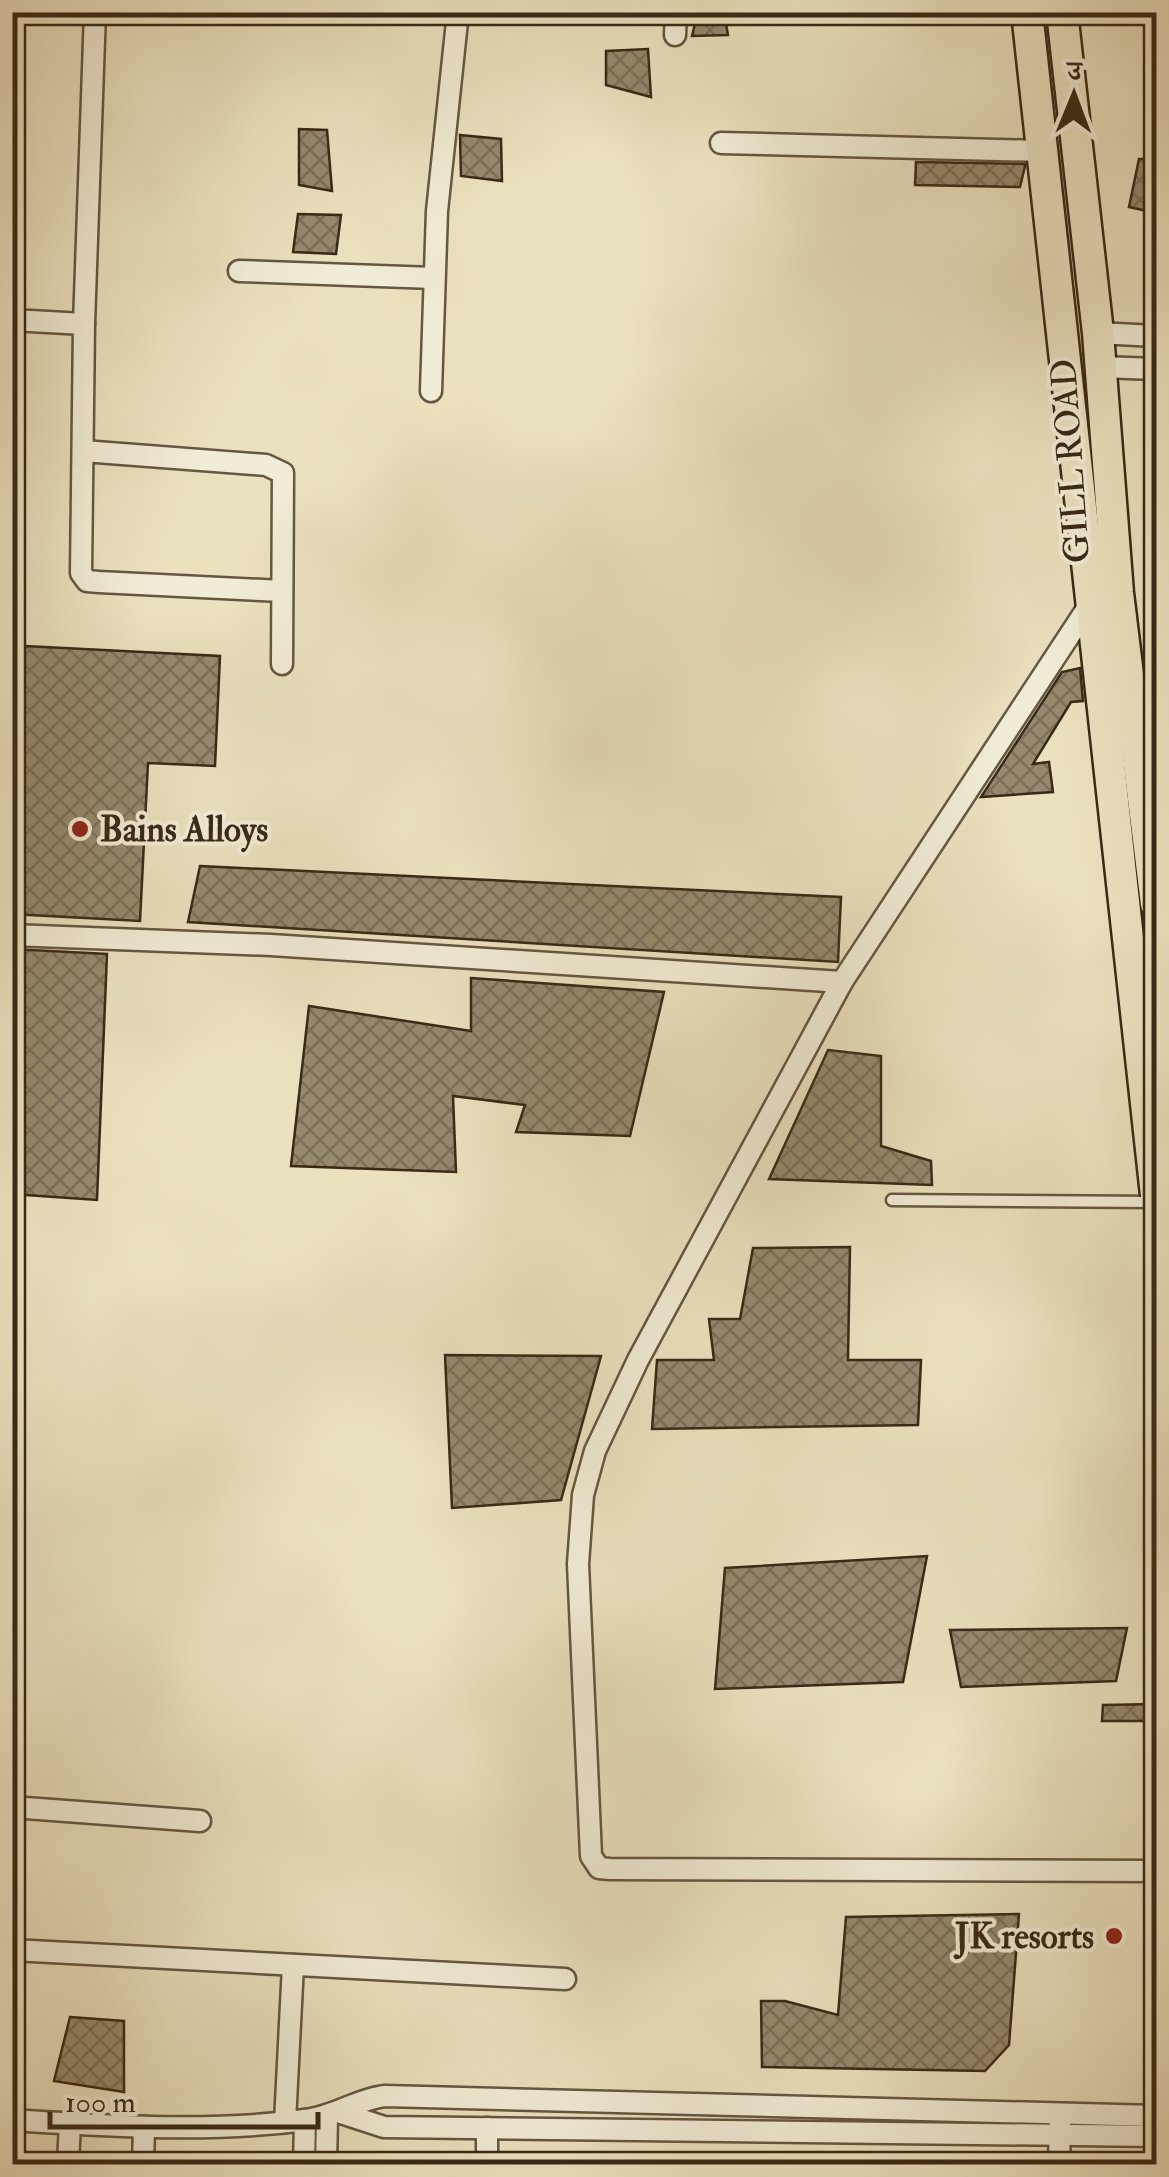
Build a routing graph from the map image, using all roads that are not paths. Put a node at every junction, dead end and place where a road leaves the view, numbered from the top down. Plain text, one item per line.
1 (96, 12) edge
2 (458, 12) edge
3 (676, 12) edge
4 (1027, 12) edge
5 (1062, 12) edge
6 (675, 35) dead end
7 (721, 143) dead end
8 (1042, 151) junction
9 (239, 271) dead end
10 (434, 278) junction
11 (12, 320) edge
12 (84, 324) junction
13 (1098, 333) junction
14 (1155, 336) edge
15 (1101, 367) junction
16 (1155, 369) edge
17 (430, 391) dead end
18 (83, 451) junction
19 (282, 591) junction
20 (1092, 601) junction
21 (282, 664) dead end
22 (1156, 904) edge
23 (12, 935) edge
24 (842, 982) junction
25 (1156, 1194) edge
26 (892, 1200) dead end
27 (1156, 1202) edge
28 (12, 1807) edge
29 (200, 1821) dead end
30 (1156, 1872) edge
31 (12, 1950) edge
32 (293, 1965) junction
33 (565, 1979) dead end
34 (809, 2107) junction
35 (334, 2115) junction
36 (1156, 2116) edge
37 (12, 2120) edge
38 (295, 2121) junction
39 (70, 2123) junction
40 (1060, 2124) junction
41 (144, 2126) junction
42 (487, 2128) junction
43 (809, 2132) junction
44 (1156, 2136) edge
45 (68, 2164) edge
46 (143, 2164) edge
47 (304, 2164) edge
48 (326, 2164) edge
49 (486, 2164) edge
50 (1059, 2164) edge

1 - 12 street
2 - 10 street
3 - 6 street
4 - 8 main road
5 - 13 main road, GILL ROAD
7 - 8 street
8 - 20 main road
9 - 10 street
10 - 17 street
11 - 12 street
12 - 18 street
13 - 14 street
13 - 15 main road, GILL ROAD
14 - 16 street
15 - 16 street
15 - 22 main road, GILL ROAD
18 - 19 street
18 - 19 street
19 - 21 street
20 - 24 street
20 - 25 main road
23 - 24 street
24 - 30 street
26 - 27 lane
28 - 29 street
31 - 32 street
32 - 33 street
32 - 38 street
34 - 35 street
34 - 40 street
34 - 43 street
35 - 38 street
35 - 42 street
35 - 48 street
36 - 40 street
37 - 39 street
38 - 41 street
38 - 47 street
39 - 41 street
39 - 45 street
40 - 43 street
40 - 44 street
40 - 50 street
41 - 46 street
42 - 43 street
42 - 49 street

